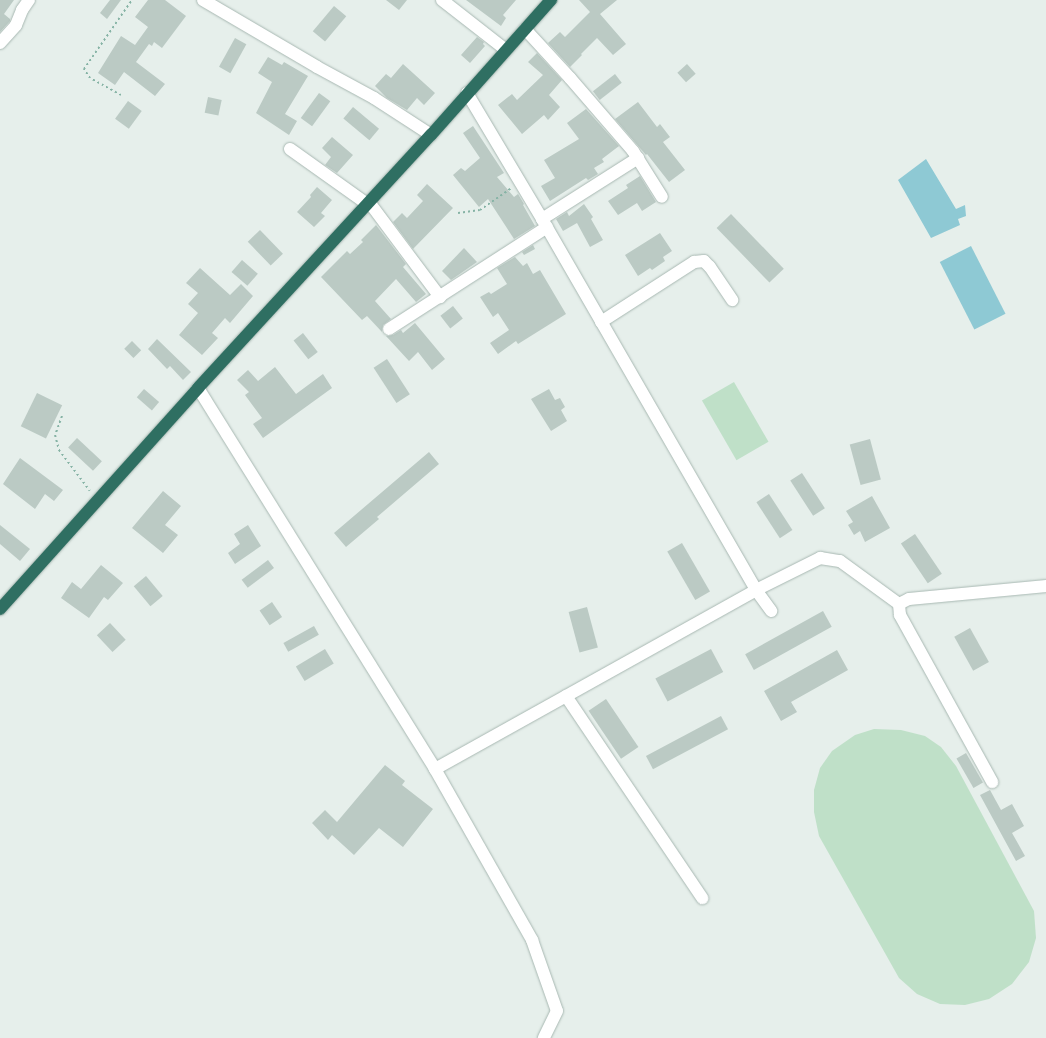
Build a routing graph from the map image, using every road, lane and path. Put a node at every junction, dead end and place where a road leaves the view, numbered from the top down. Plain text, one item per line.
1 (29, 0) edge
2 (132, 0) edge
3 (203, 0) edge
4 (442, 0) edge
5 (551, 0) edge
6 (525, 29) junction
7 (0, 43) edge
8 (506, 50) junction
9 (467, 93) junction
10 (121, 95) dead end
11 (431, 135) junction
12 (290, 149) dead end
13 (638, 158) junction
14 (520, 182) junction
15 (662, 196) dead end
16 (368, 203) junction
17 (458, 212) dead end
18 (545, 223) junction
19 (440, 297) junction
20 (732, 300) dead end
21 (601, 322) junction
22 (390, 329) dead end
23 (198, 388) junction
24 (62, 416) dead end
25 (97, 500) junction
26 (1046, 586) edge
27 (756, 590) junction
28 (899, 604) junction
29 (0, 608) edge
30 (771, 611) dead end
31 (566, 696) junction
32 (435, 769) junction
33 (992, 782) dead end
34 (702, 898) dead end
35 (544, 1038) edge

1 - 7 street
2 - 10 path
3 - 11 street
4 - 8 street
5 - 6 highway
6 - 8 highway
6 - 13 street
8 - 9 highway
9 - 11 highway
9 - 14 street
11 - 16 highway
12 - 16 street
13 - 15 street
13 - 18 street
14 - 17 path
14 - 18 street
16 - 19 street
16 - 23 highway
18 - 19 street
18 - 21 street
19 - 22 street
20 - 21 street
21 - 27 street
23 - 25 highway
23 - 32 street
24 - 25 path
25 - 29 highway
26 - 28 street
27 - 28 street
27 - 30 street
27 - 31 street
28 - 33 street
31 - 32 street
31 - 34 street
32 - 35 street

